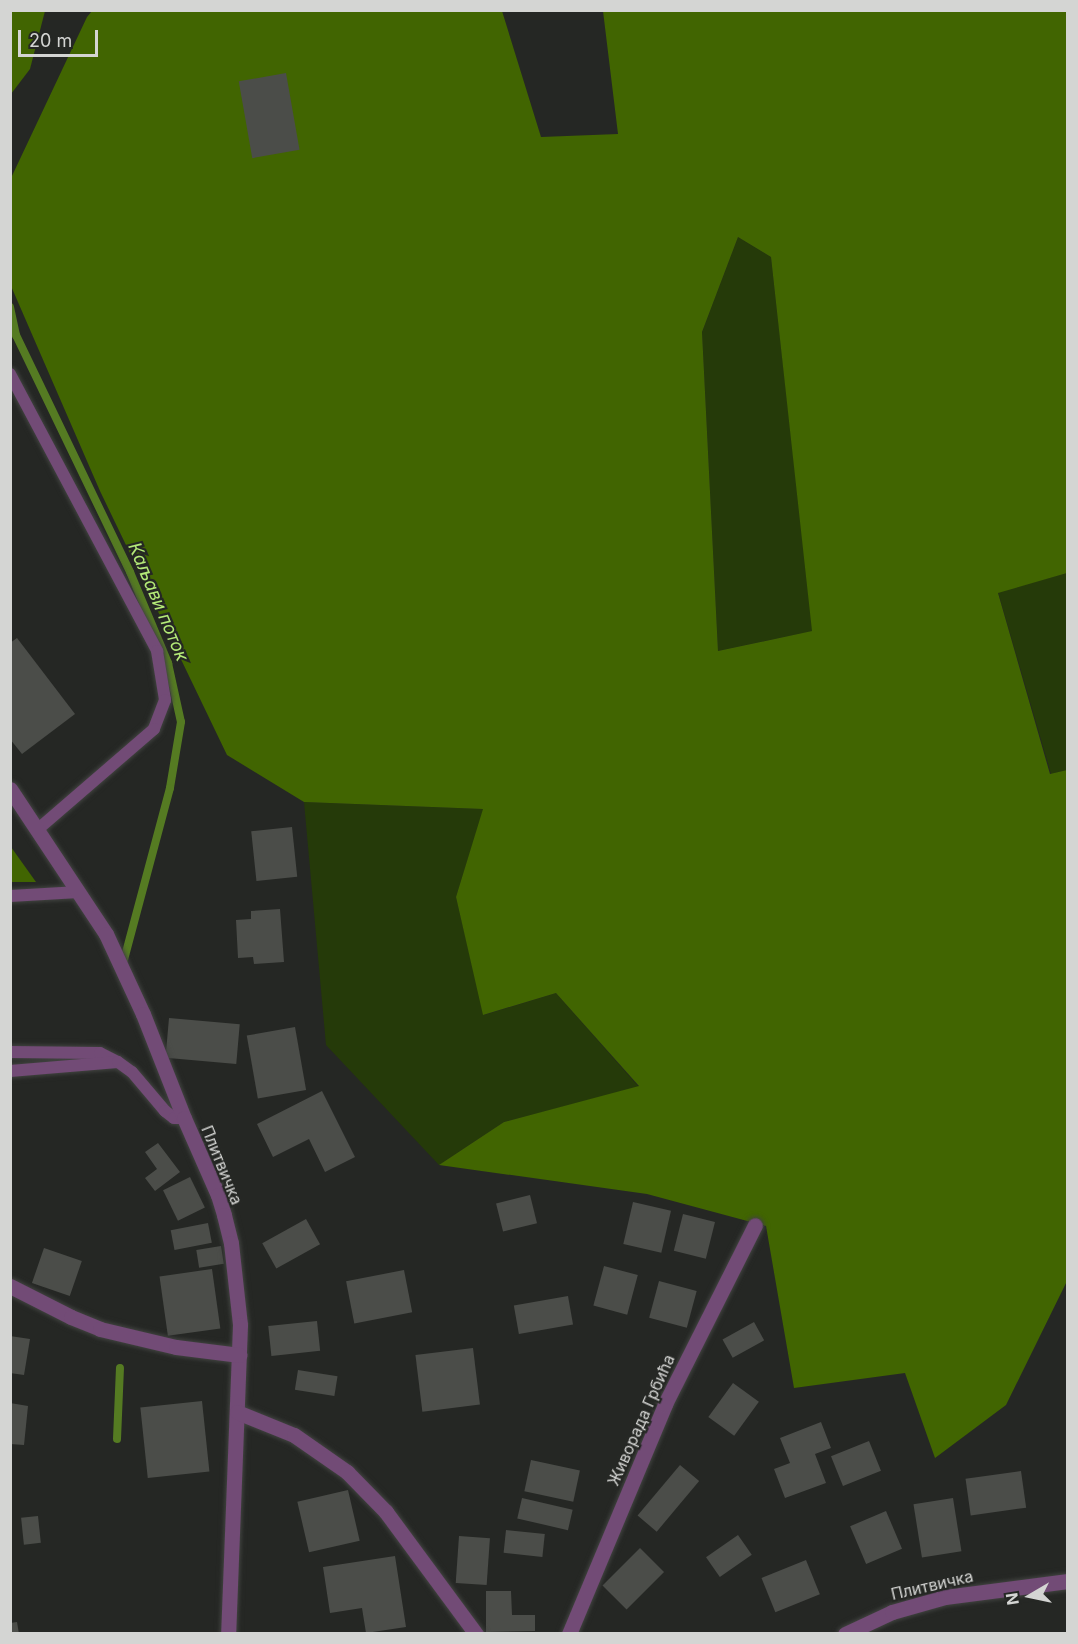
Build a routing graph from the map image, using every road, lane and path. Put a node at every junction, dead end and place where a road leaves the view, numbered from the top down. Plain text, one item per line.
1 (10, 374) edge
2 (10, 789) edge
3 (38, 829) junction
4 (79, 892) junction
5 (10, 896) edge
6 (10, 1052) edge
7 (118, 1062) junction
8 (10, 1071) edge
9 (184, 1118) junction
10 (755, 1225) dead end
11 (10, 1286) edge
12 (239, 1355) junction
13 (237, 1412) junction
14 (1068, 1581) edge
15 (228, 1634) edge
16 (476, 1634) edge
17 (569, 1634) edge
18 (845, 1634) edge

1 - 3 lane
2 - 3 street, Плитвичка
3 - 4 street, Плитвичка
4 - 5 lane
4 - 9 street, Плитвичка
6 - 7 lane
7 - 8 lane
7 - 9 lane
9 - 12 street, Плитвичка
10 - 17 street, Живорада Грбића
11 - 12 street
12 - 13 street, Плитвичка
13 - 15 street, Плитвичка
13 - 16 street
14 - 18 street, Плитвичка

